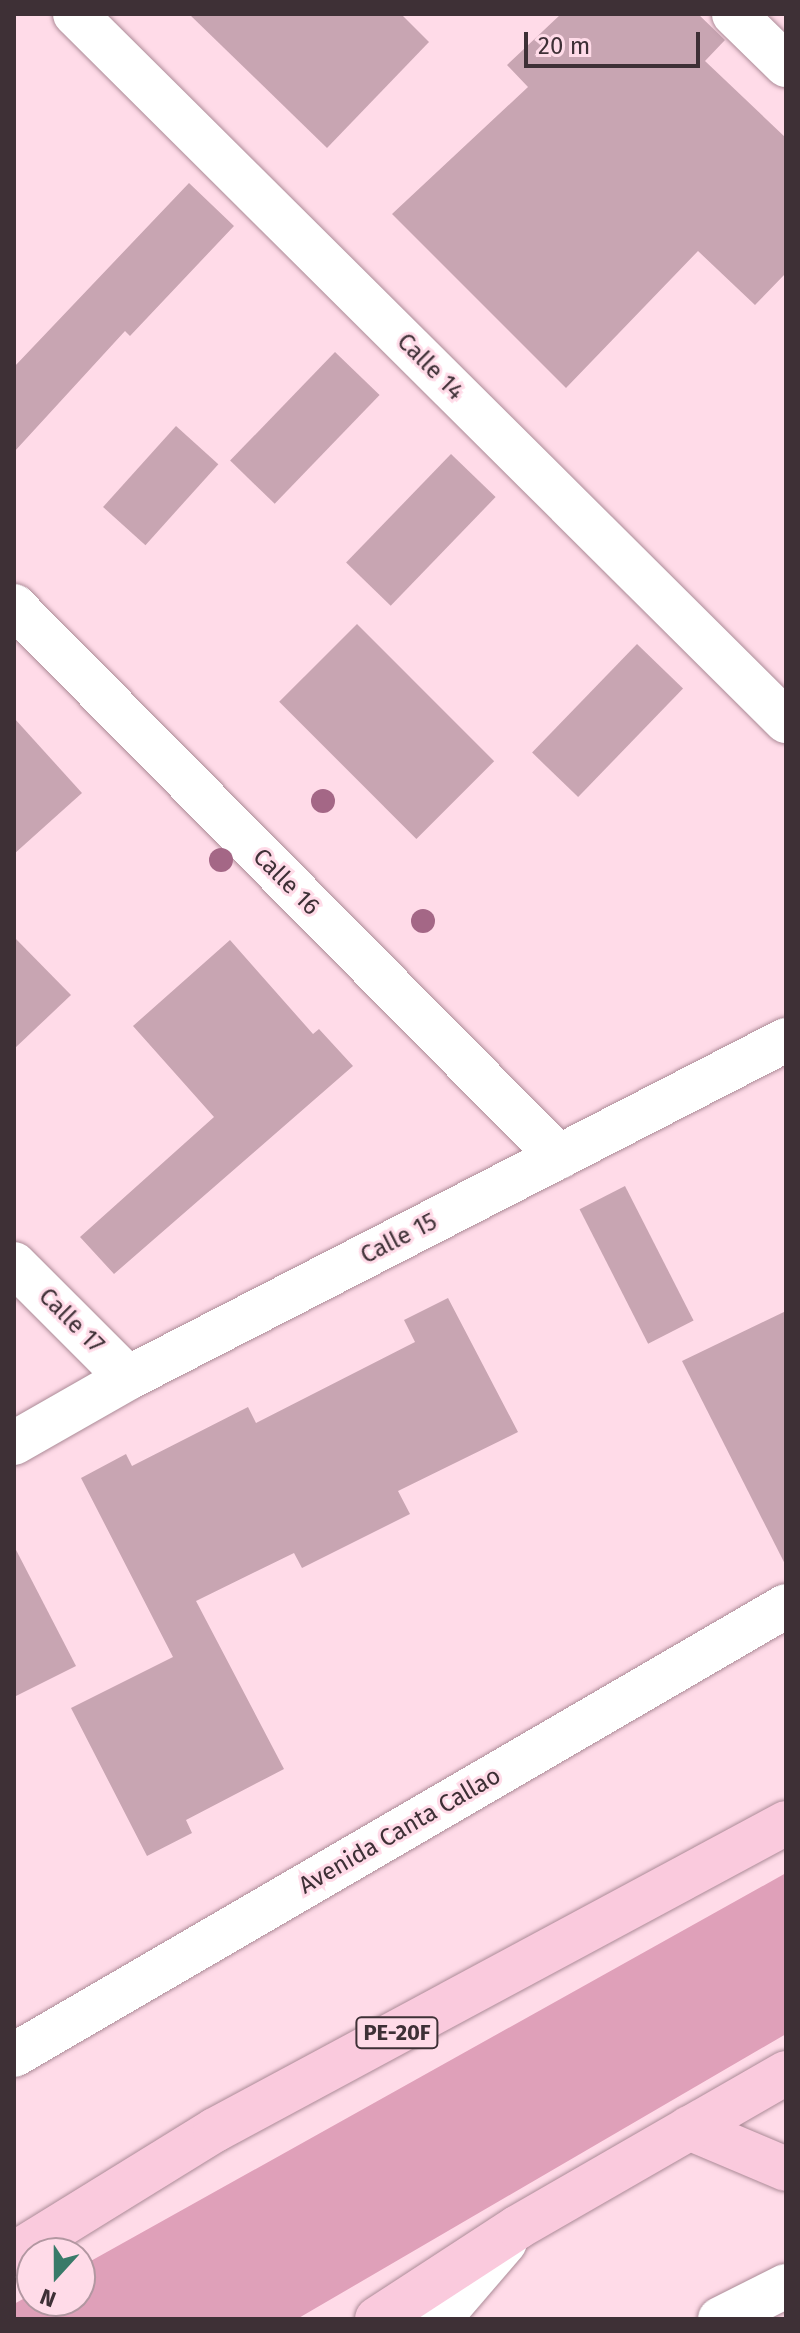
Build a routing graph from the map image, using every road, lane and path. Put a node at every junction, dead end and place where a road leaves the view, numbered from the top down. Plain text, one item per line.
1 (75, 14) edge
2 (734, 14) edge
3 (786, 65) edge
4 (14, 606) edge
5 (786, 721) edge
6 (786, 1040) edge
7 (559, 1157) junction
8 (14, 1264) edge
9 (128, 1378) junction
10 (14, 1443) edge
11 (786, 1606) edge
12 (786, 1823) edge
13 (14, 2055) edge
14 (786, 2073) edge
15 (689, 2128) junction
16 (786, 2169) edge
17 (518, 2227) junction
18 (14, 2254) edge
19 (786, 2286) edge
20 (377, 2319) edge
21 (439, 2319) edge
22 (720, 2319) edge

1 - 5 street, Calle 14
2 - 3 street
4 - 7 street, Calle 16
6 - 7 street, Calle 15
7 - 9 street, Calle 15
8 - 9 street, Calle 17
9 - 10 street, Calle 15
11 - 13 street, Avenida Canta Callao
12 - 18 main road, PE-20F
14 - 15 main road
15 - 16 main road
15 - 17 main road
17 - 20 main road
17 - 21 street
19 - 22 street

